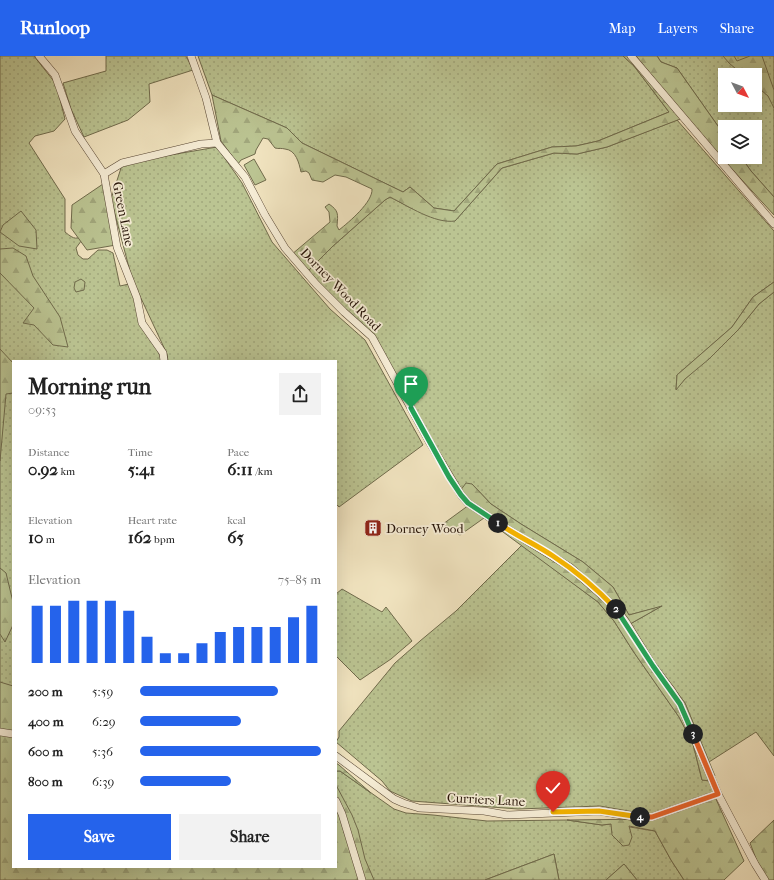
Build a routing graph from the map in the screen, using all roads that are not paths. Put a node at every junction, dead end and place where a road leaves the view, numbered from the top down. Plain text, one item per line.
1 (39, 56) edge
2 (191, 56) edge
3 (631, 56) edge
4 (217, 143) junction
5 (104, 174) junction
6 (774, 224) edge
7 (164, 360) edge
8 (0, 732) edge
9 (12, 734) edge
10 (337, 757) edge
11 (718, 794) junction
12 (337, 803) edge
13 (362, 880) edge
14 (765, 880) edge

1 - 5 street, Green Lane
2 - 4 street, Dorney Wood Road
3 - 6 street
4 - 5 street
4 - 11 street, Dorney Wood Road
5 - 7 street, Green Lane
8 - 9 street
10 - 11 street, Curriers Lane
11 - 14 street, Dorney Wood Road
12 - 13 street

